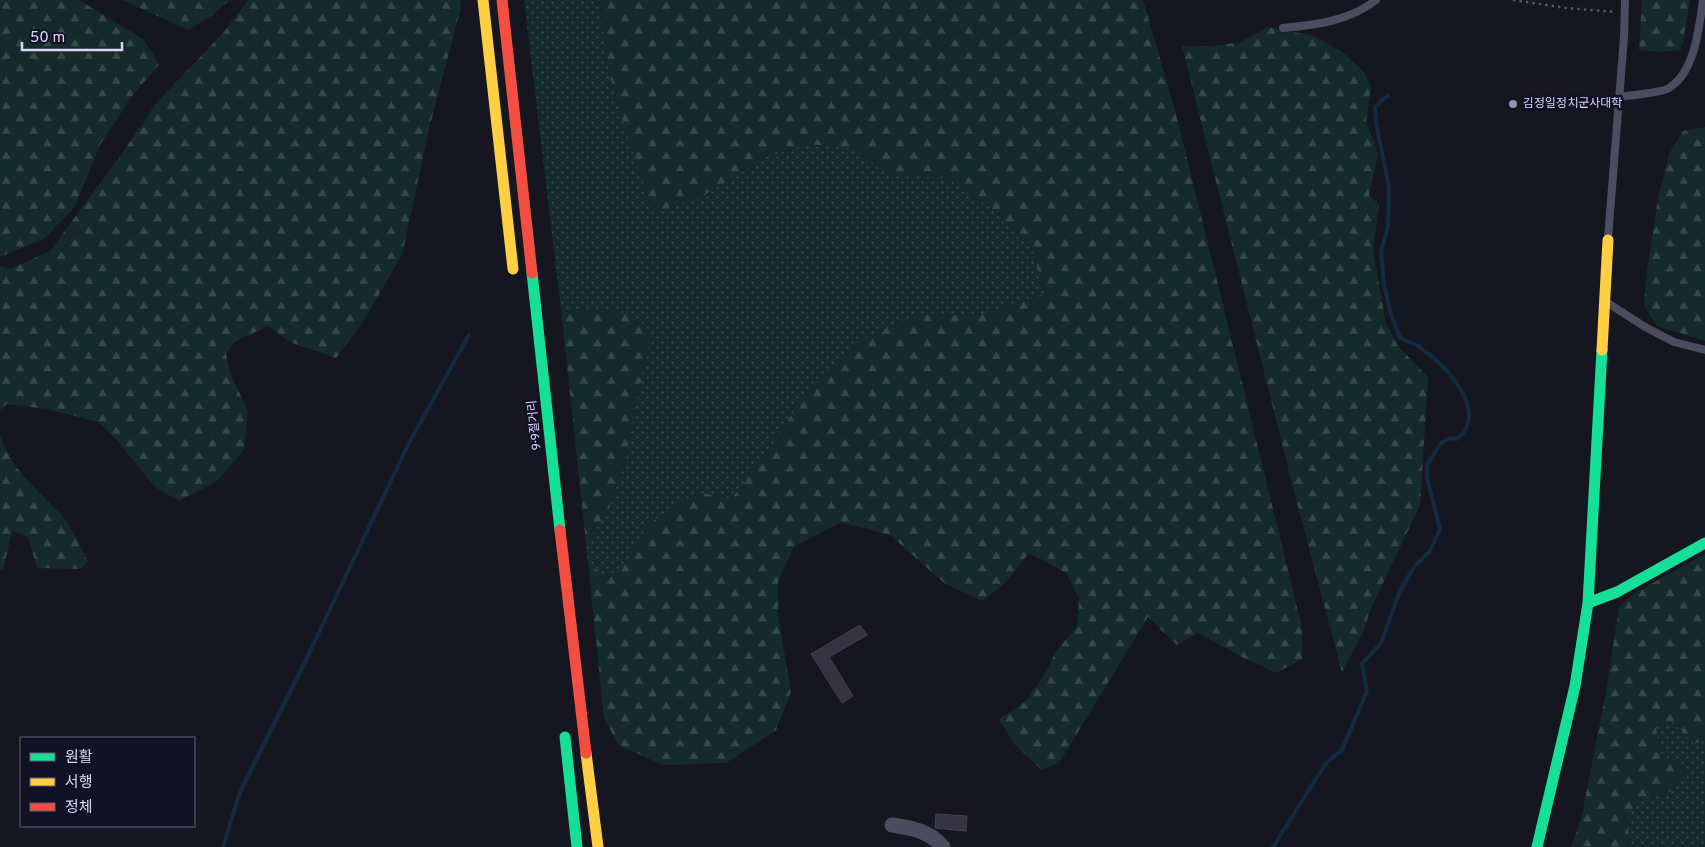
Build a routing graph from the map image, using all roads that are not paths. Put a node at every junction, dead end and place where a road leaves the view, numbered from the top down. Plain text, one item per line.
1 (483, 0) edge
2 (502, 0) edge
3 (1376, 0) edge
4 (1625, 0) edge
5 (1703, 0) edge
6 (1283, 28) dead end
7 (1619, 97) junction
8 (1608, 240) joint
9 (514, 285) dead end
10 (1604, 300) junction
11 (1705, 350) edge
12 (1705, 543) edge
13 (1588, 603) junction
14 (564, 721) dead end
15 (892, 825) dead end
16 (577, 847) edge
17 (598, 847) edge
18 (943, 847) edge
19 (1537, 847) edge

1 - 9 main road
2 - 17 main road, 9·9절거리
3 - 6 lane
4 - 7 lane
5 - 7 lane
7 - 8 lane
8 - 10 main road
10 - 11 lane
10 - 13 main road
12 - 13 main road
13 - 19 main road
14 - 16 main road
15 - 18 street

